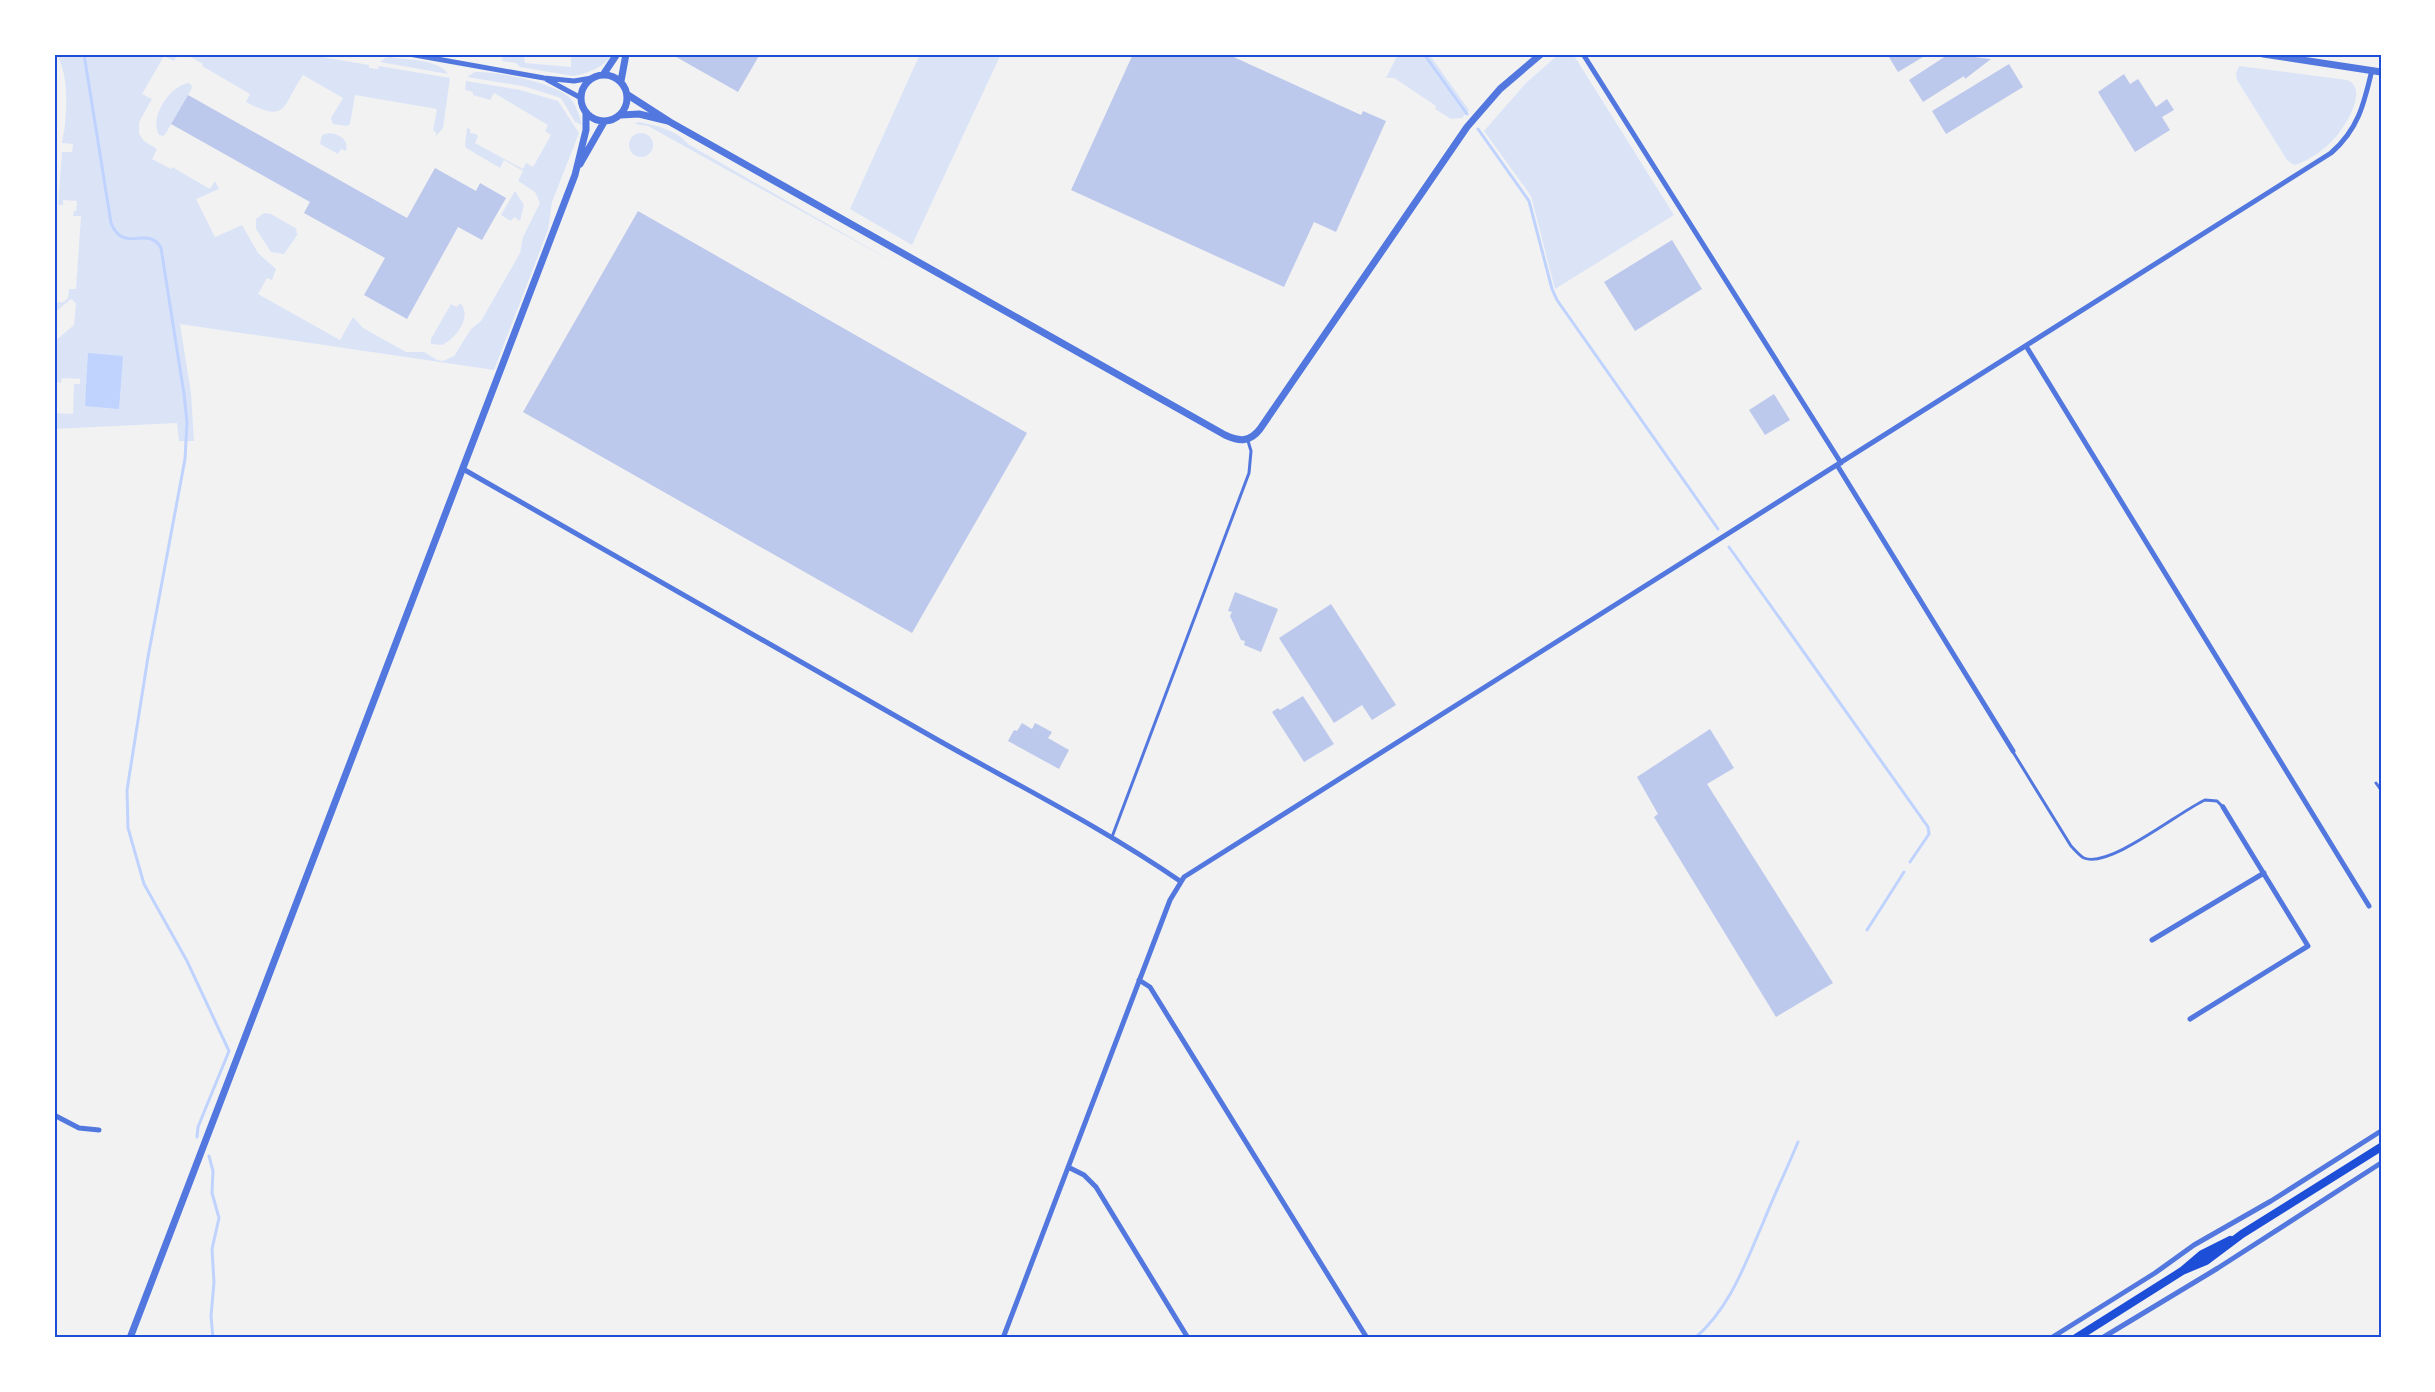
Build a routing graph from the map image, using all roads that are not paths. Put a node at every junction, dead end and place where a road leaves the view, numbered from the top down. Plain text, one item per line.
1 (409, 54) edge
2 (617, 54) edge
3 (626, 54) edge
4 (1541, 54) edge
5 (1583, 54) edge
6 (2263, 54) edge
7 (2372, 70) junction
8 (2381, 72) edge
9 (603, 75) junction
10 (544, 78) junction
11 (592, 78) junction
12 (621, 81) junction
13 (628, 95) junction
14 (581, 98) junction
15 (586, 112) junction
16 (621, 115) junction
17 (604, 122) junction
18 (670, 122) junction
19 (578, 167) junction
20 (2026, 346) junction
21 (1248, 440) junction
22 (1839, 464) junction
23 (463, 469) junction
24 (2013, 751) joint
25 (2376, 783) dead end
26 (2381, 790) edge
27 (2223, 807) joint
28 (1112, 837) junction
29 (2264, 873) junction
30 (1180, 881) junction
31 (2369, 906) dead end
32 (2152, 940) dead end
33 (1140, 980) junction
34 (2190, 1019) dead end
35 (54, 1115) edge
36 (99, 1130) dead end
37 (2381, 1131) edge
38 (2381, 1147) edge
39 (2381, 1163) edge
40 (1068, 1167) junction
41 (130, 1338) edge
42 (1003, 1338) edge
43 (1188, 1338) edge
44 (1367, 1338) edge
45 (2051, 1338) edge
46 (2076, 1338) edge
47 (2102, 1338) edge

1 - 10 street
2 - 9 street
3 - 12 street
4 - 21 street
5 - 22 street
6 - 7 street
7 - 8 street
7 - 20 street
9 - 11 street
9 - 12 street
10 - 11 street
10 - 14 street
11 - 14 street
12 - 13 street
13 - 16 street
13 - 18 street
14 - 15 street
15 - 17 street
15 - 19 street
16 - 17 street
16 - 18 street
17 - 19 street
18 - 21 street
19 - 23 street
20 - 22 street
20 - 31 street
21 - 28 lane
22 - 24 street
22 - 30 street
23 - 28 street
23 - 41 street
24 - 27 lane
25 - 26 lane
27 - 29 street
28 - 30 street
29 - 32 street
29 - 34 street
30 - 33 street
33 - 40 street
33 - 44 street
35 - 36 street
37 - 45 street
38 - 46 main road
39 - 47 street
40 - 42 street
40 - 43 street

